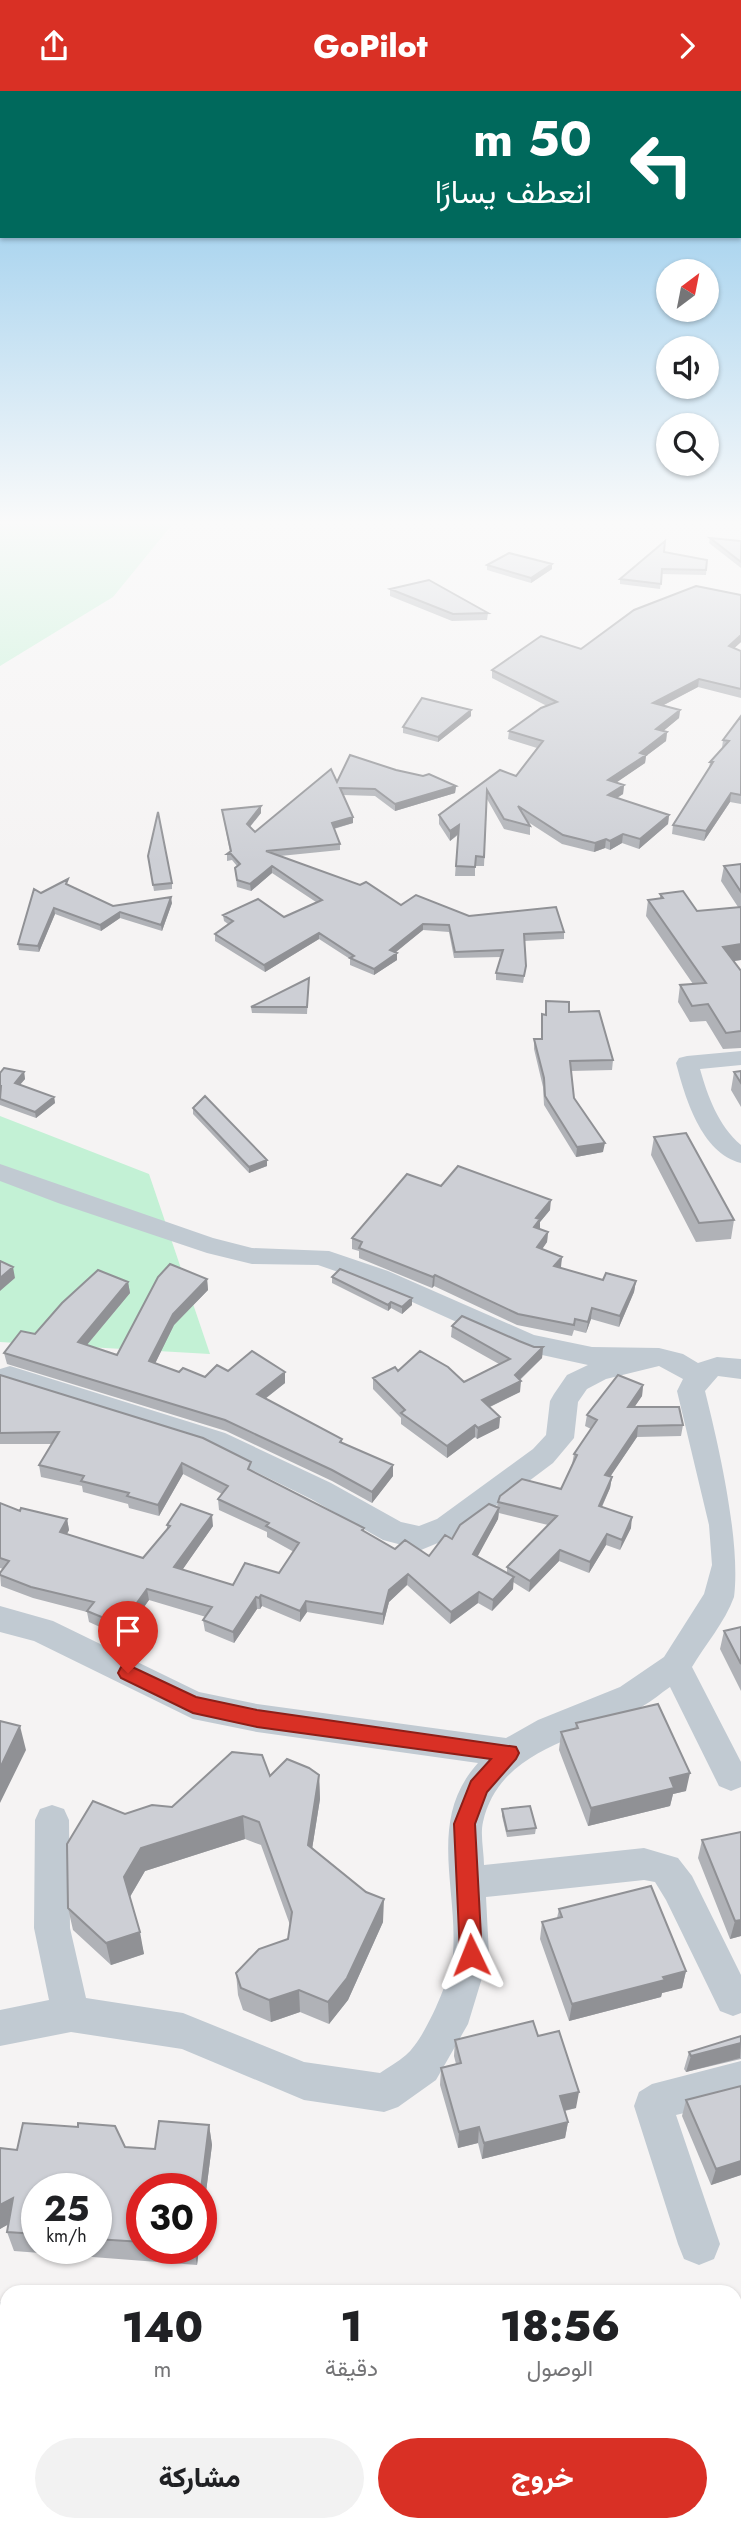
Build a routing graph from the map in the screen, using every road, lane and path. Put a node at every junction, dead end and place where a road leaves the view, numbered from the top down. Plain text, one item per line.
1 (741, 1058) edge
2 (741, 1156) edge
3 (0, 1171) edge
4 (659, 1357) junction
5 (741, 1369) edge
6 (698, 1375) junction
7 (10, 1376) edge
8 (0, 1619) edge
9 (675, 1667) junction
10 (509, 1753) junction
11 (731, 1776) dead end
12 (52, 1820) dead end
13 (469, 1883) junction
14 (733, 1998) dead end
15 (71, 2014) junction
16 (0, 2028) edge
17 (741, 2080) edge
18 (699, 2244) dead end

1 - 2 street
3 - 4 street
4 - 6 street
4 - 7 street
5 - 6 street
6 - 9 street
8 - 10 street
9 - 10 street
9 - 11 street
10 - 13 street
12 - 15 street
13 - 14 street
13 - 15 street
15 - 16 street
17 - 18 street

